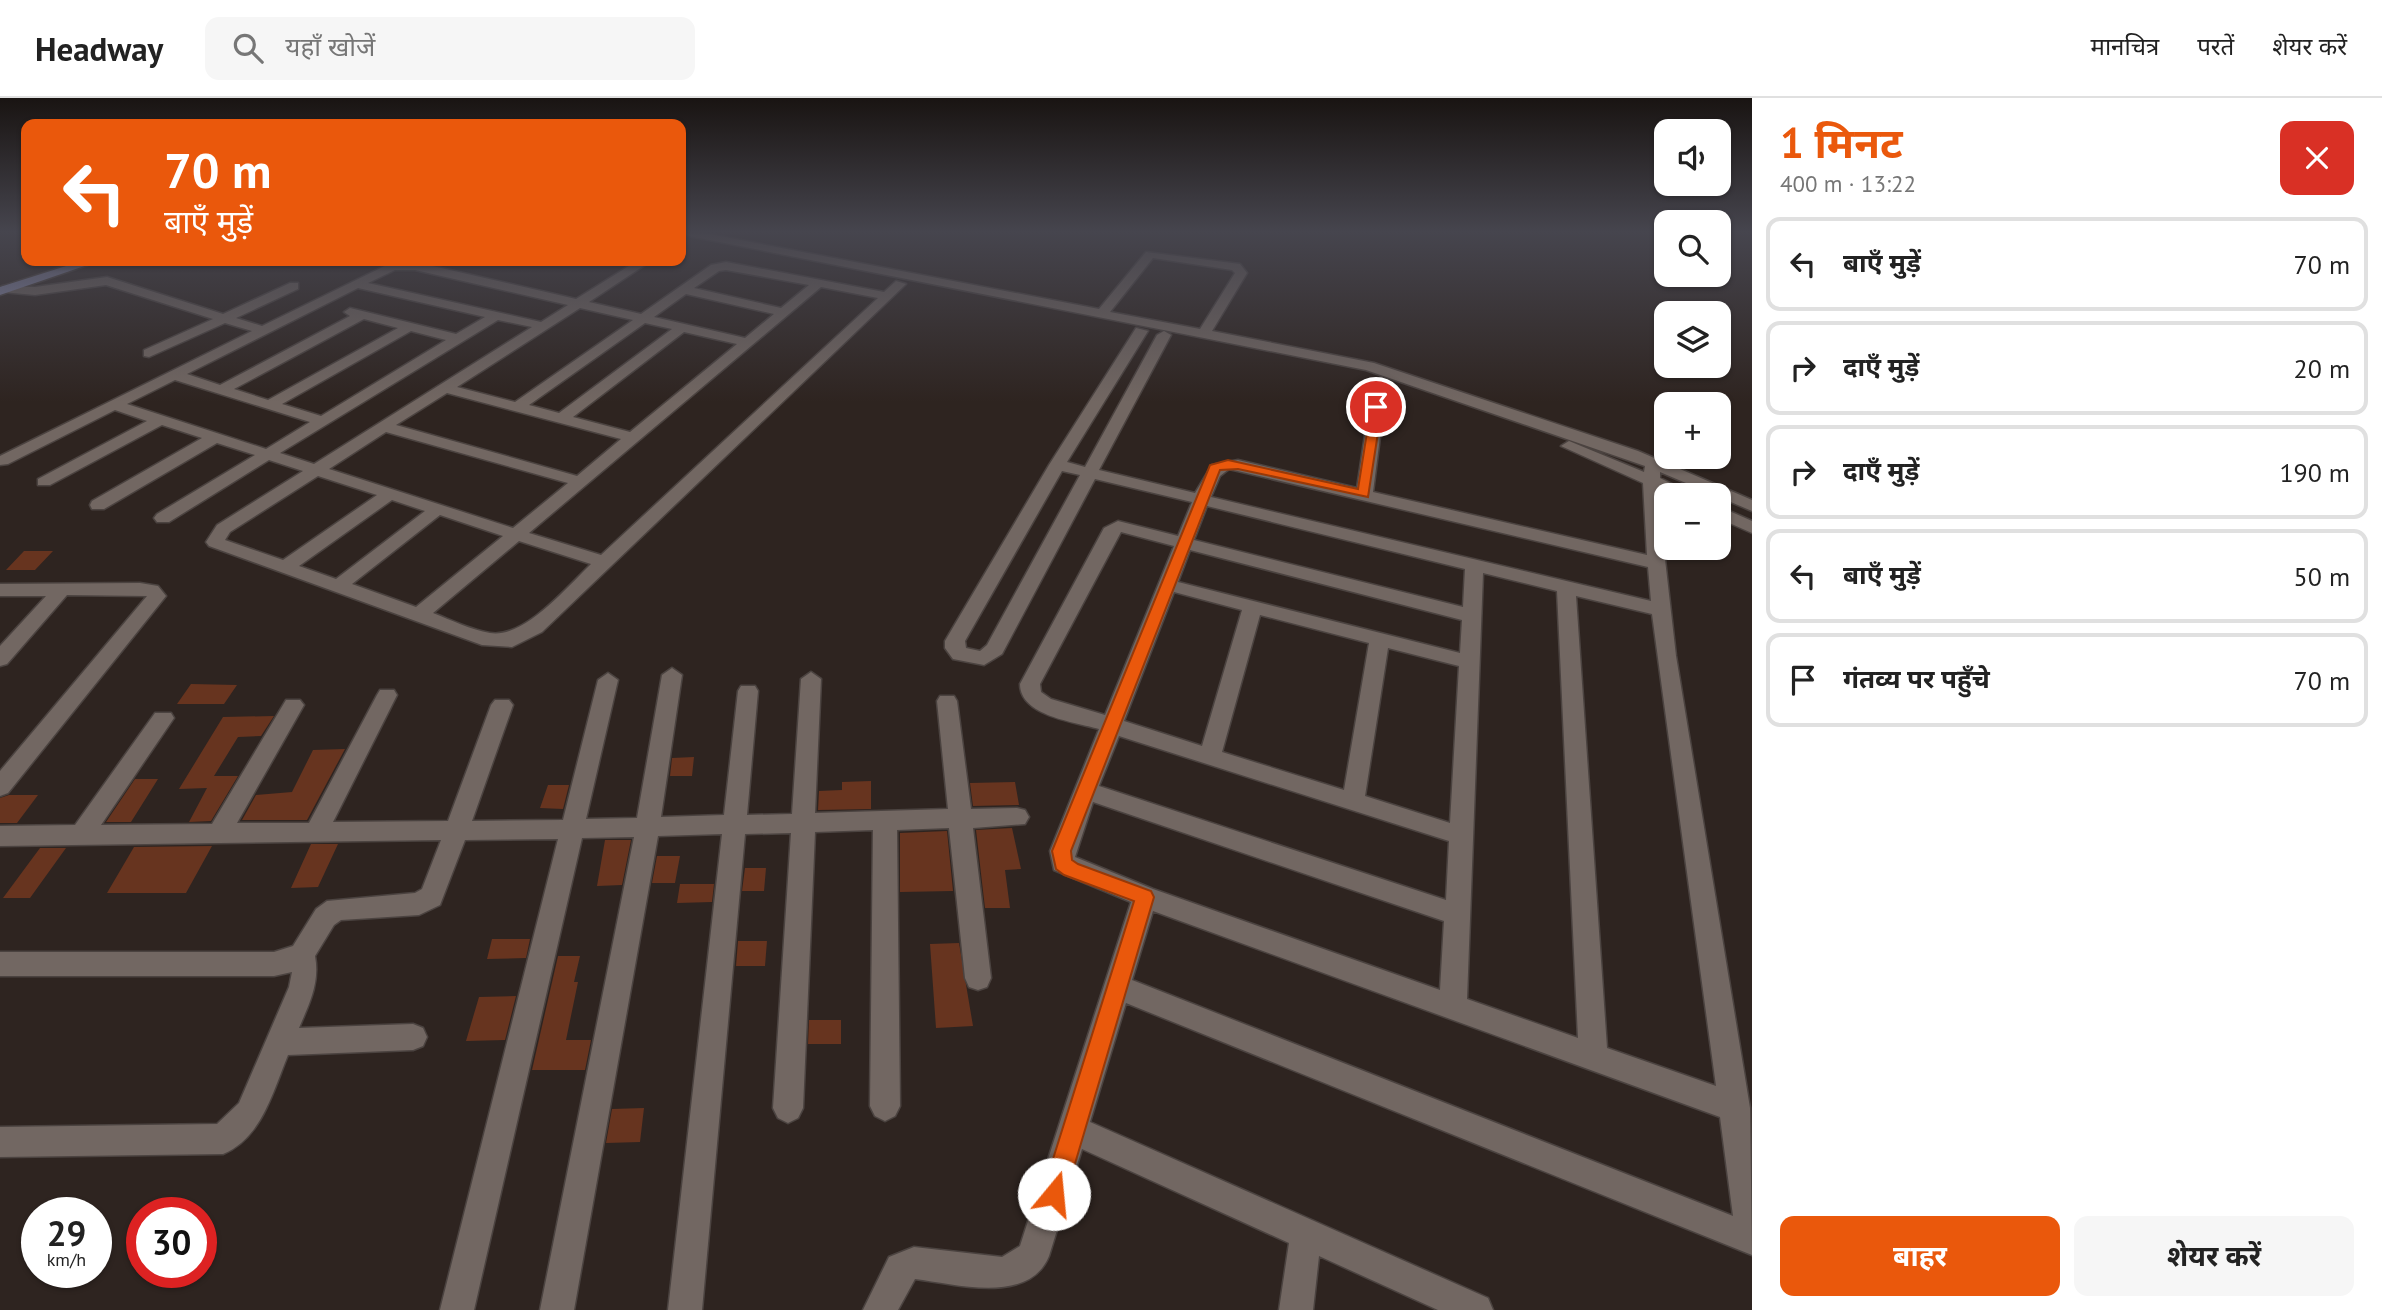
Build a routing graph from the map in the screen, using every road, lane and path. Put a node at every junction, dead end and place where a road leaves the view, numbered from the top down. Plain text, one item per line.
1 (682, 289) edge
2 (12, 290) edge
3 (45, 290) edge
4 (134, 290) edge
5 (287, 290) edge
6 (346, 290) edge
7 (381, 290) edge
8 (514, 290) edge
9 (600, 290) edge
10 (684, 290) edge
11 (811, 290) edge
12 (856, 290) edge
13 (894, 290) edge
14 (929, 290) edge
15 (985, 290) edge
16 (1121, 290) edge
17 (1231, 290) edge
18 (887, 296) junction
19 (318, 303) junction
20 (578, 304) junction
21 (784, 312) junction
22 (1103, 312) junction
23 (362, 315) junction
24 (497, 316) junction
25 (224, 318) junction
26 (640, 318) junction
27 (543, 326) junction
28 (410, 327) junction
29 (682, 327) junction
30 (264, 331) junction
31 (1141, 331) junction
32 (1205, 332) junction
33 (1164, 335) junction
34 (458, 339) junction
35 (747, 342) junction
36 (149, 353) dead end
37 (174, 375) junction
38 (1380, 383) junction
39 (446, 388) junction
40 (221, 390) junction
41 (114, 405) junction
42 (269, 405) junction
43 (519, 406) junction
44 (562, 418) junction
45 (160, 420) junction
46 (322, 421) junction
47 (385, 427) junction
48 (631, 437) junction
49 (214, 438) junction
50 (267, 454) junction
51 (2, 461) dead end
52 (1057, 465) junction
53 (317, 470) junction
54 (1652, 470) junction
55 (1089, 472) junction
56 (578, 481) junction
57 (44, 482) dead end
58 (1670, 483) edge
59 (390, 494) junction
60 (1364, 494) junction
61 (1202, 500) junction
62 (97, 505) dead end
63 (1752, 506) edge
64 (438, 509) junction
65 (163, 517) dead end
66 (1731, 518) edge
67 (1752, 528) edge
68 (516, 534) junction
69 (1185, 541) junction
70 (603, 562) junction
71 (1656, 563) junction
72 (1474, 565) junction
73 (283, 568) junction
74 (1168, 584) junction
75 (338, 586) junction
76 (1566, 587) junction
77 (0, 590) edge
78 (62, 590) junction
79 (1253, 606) junction
80 (1661, 610) junction
81 (419, 615) junction
82 (1472, 616) junction
83 (1379, 639) junction
84 (0, 659) edge
85 (1470, 662) junction
86 (672, 675) dead end
87 (811, 679) dead end
88 (608, 680) dead end
89 (748, 691) dead end
90 (387, 695) dead end
91 (947, 701) dead end
92 (293, 705) dead end
93 (502, 705) dead end
94 (163, 718) dead end
95 (1111, 726) junction
96 (1210, 757) junction
97 (0, 788) edge
98 (1086, 791) junction
99 (1353, 802) junction
100 (1017, 817) dead end
101 (960, 819) junction
102 (885, 820) junction
103 (803, 822) junction
104 (734, 824) junction
105 (648, 825) junction
106 (572, 829) junction
107 (459, 830) junction
108 (317, 831) junction
109 (219, 833) junction
110 (82, 834) junction
111 (0, 836) edge
112 (1462, 836) junction
113 (1145, 897) junction
114 (1458, 915) junction
115 (302, 955) junction
116 (0, 964) edge
117 (978, 978) dead end
118 (1117, 987) junction
119 (1454, 1007) junction
120 (413, 1037) dead end
121 (279, 1042) junction
122 (1593, 1057) junction
123 (885, 1106) dead end
124 (788, 1108) dead end
125 (1735, 1108) junction
126 (1074, 1130) junction
127 (0, 1142) edge
128 (1306, 1234) junction
129 (1752, 1234) edge
130 (1752, 1240) edge
131 (457, 1310) edge
132 (557, 1310) edge
133 (685, 1310) edge
134 (880, 1310) edge
135 (1296, 1310) edge
136 (1476, 1310) edge

1 - 26 street
2 - 3 street
4 - 25 street
5 - 25 street
6 - 19 street
7 - 24 street
8 - 20 street
9 - 20 street
10 - 21 street
11 - 21 street
12 - 18 street
13 - 18 street
14 - 31 street
15 - 22 street
16 - 22 street
17 - 32 street
18 - 70 street
19 - 23 street
19 - 30 street
20 - 26 street
20 - 27 street
21 - 35 street
22 - 32 street
23 - 28 street
23 - 40 street
24 - 27 street
24 - 34 street
25 - 30 street
25 - 36 street
26 - 29 street
26 - 43 street
27 - 39 street
28 - 34 street
28 - 42 street
29 - 35 street
29 - 44 street
30 - 37 street
31 - 33 street
31 - 52 street
32 - 54 street
33 - 38 street
33 - 55 street
34 - 46 street
35 - 48 street
37 - 40 street
37 - 41 street
38 - 54 street
38 - 60 street
39 - 43 street
39 - 47 street
40 - 42 street
41 - 45 street
41 - 51 street
42 - 46 street
43 - 44 street
44 - 48 street
45 - 49 street
45 - 57 street
46 - 50 street
47 - 53 street
47 - 56 street
48 - 56 street
49 - 50 street
49 - 62 street
50 - 53 street
50 - 65 street
52 - 55 street
52 - 55 street
53 - 59 street
53 - 73 street
54 - 58 street
54 - 63 street
54 - 71 street
55 - 61 street
56 - 68 street
59 - 64 street
59 - 73 street
60 - 61 street
60 - 71 street
61 - 69 street
61 - 72 street
64 - 68 street
64 - 75 street
66 - 67 street
68 - 70 street
68 - 81 street
69 - 74 street
69 - 82 street
69 - 95 street
70 - 81 street
71 - 80 street
72 - 76 street
72 - 82 street
73 - 75 street
74 - 79 street
74 - 95 street
75 - 81 street
76 - 80 street
76 - 122 street
77 - 78 street
78 - 84 street
78 - 97 street
79 - 83 street
79 - 96 street
80 - 125 street
82 - 85 street
83 - 85 street
83 - 99 street
85 - 112 street
86 - 105 street
87 - 103 street
88 - 106 street
89 - 104 street
90 - 108 street
91 - 101 street
92 - 109 street
93 - 107 street
94 - 110 street
95 - 96 street
95 - 98 street
96 - 99 street
98 - 113 street
98 - 114 street
99 - 112 street
100 - 101 street
101 - 102 street
101 - 117 street
102 - 103 street
102 - 123 street
103 - 104 street
103 - 124 street
104 - 105 street
104 - 133 street
105 - 106 street
105 - 132 street
106 - 107 street
106 - 131 street
107 - 108 street
107 - 115 street
108 - 109 street
109 - 110 street
110 - 111 street
112 - 114 street
113 - 118 street
113 - 119 street
114 - 119 street
115 - 116 street
115 - 121 street
118 - 126 street
118 - 130 street
119 - 122 street
120 - 121 street
121 - 127 street
122 - 125 street
125 - 129 street
126 - 128 street
126 - 134 street
128 - 135 street
128 - 136 street

